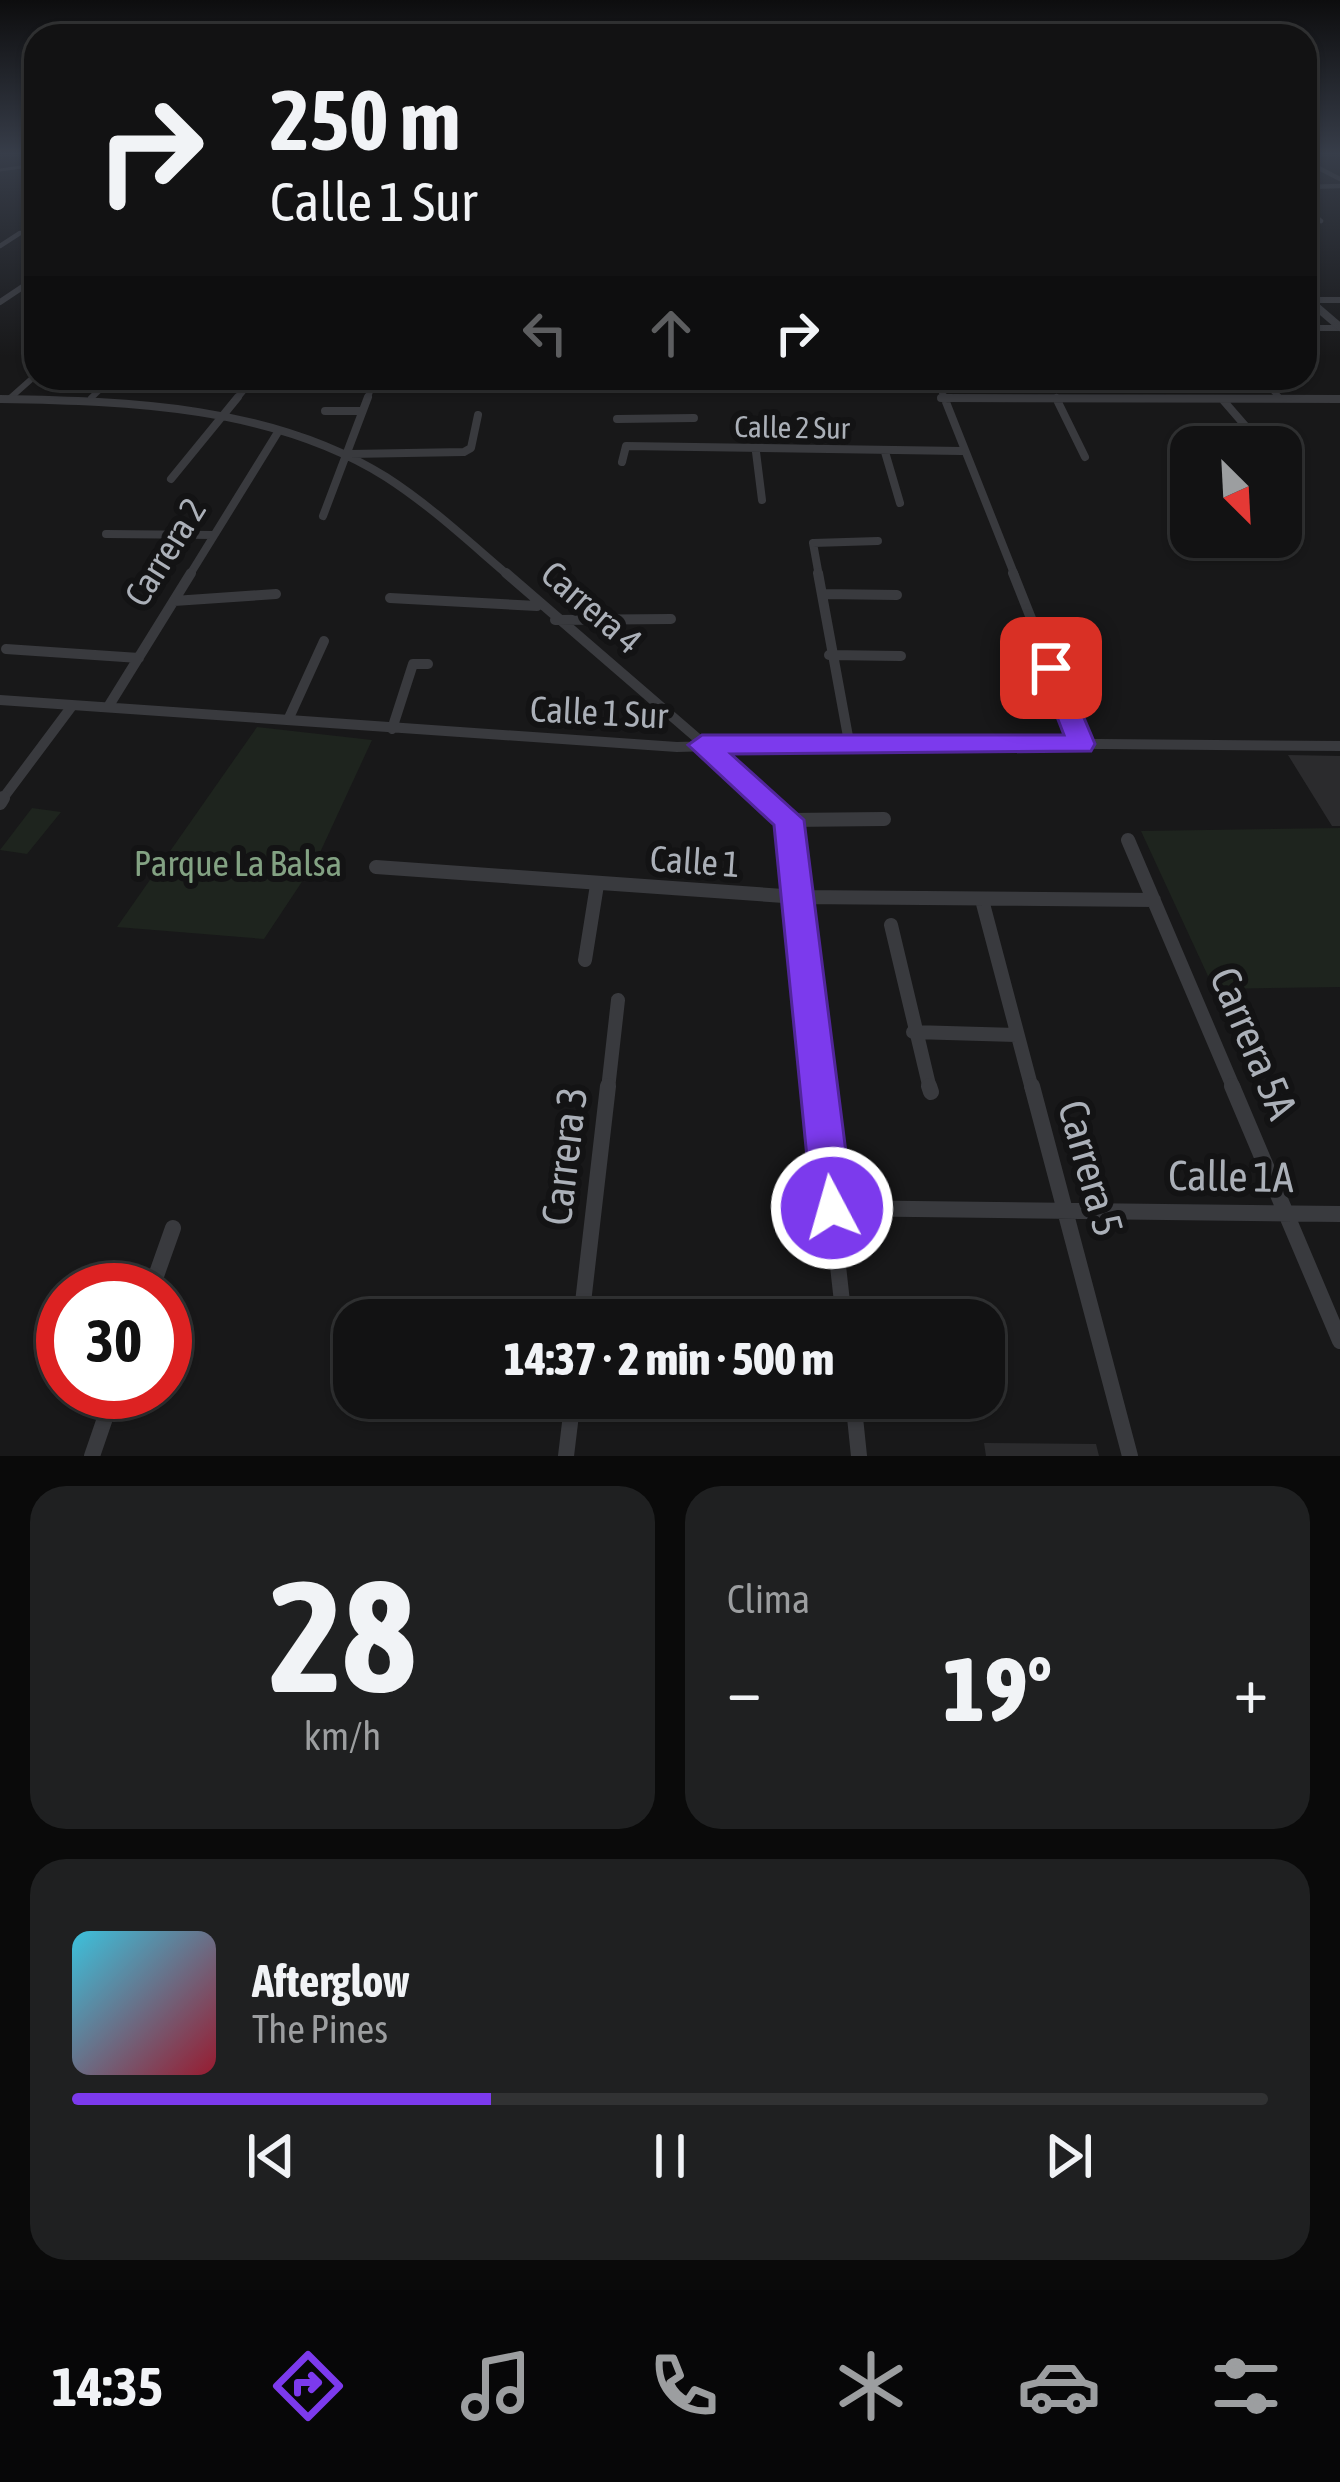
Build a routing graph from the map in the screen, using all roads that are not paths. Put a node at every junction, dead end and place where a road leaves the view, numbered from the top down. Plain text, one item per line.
1 (20, 233) dead end
2 (0, 246) edge
3 (24, 286) edge
4 (16, 291) junction
5 (24, 291) edge
6 (0, 302) edge
7 (1317, 308) edge
8 (1340, 328) edge
9 (99, 390) edge
10 (244, 390) edge
11 (370, 390) edge
12 (939, 390) edge
13 (1273, 390) edge
14 (91, 398) junction
15 (941, 398) junction
16 (1056, 398) junction
17 (4, 399) edge
18 (1221, 399) junction
19 (1281, 399) junction
20 (1340, 399) edge
21 (326, 411) dead end
22 (362, 411) junction
23 (478, 415) dead end
24 (220, 417) junction
25 (661, 418) junction
26 (694, 418) dead end
27 (617, 419) dead end
28 (1245, 426) edge
29 (278, 432) junction
30 (660, 446) junction
31 (961, 451) junction
32 (756, 452) junction
33 (885, 452) junction
34 (346, 454) junction
35 (1084, 457) dead end
36 (622, 462) dead end
37 (171, 479) dead end
38 (762, 500) dead end
39 (900, 503) dead end
40 (323, 516) dead end
41 (106, 534) dead end
42 (214, 535) junction
43 (878, 541) dead end
44 (276, 594) dead end
45 (822, 594) junction
46 (897, 595) dead end
47 (390, 598) dead end
48 (174, 601) junction
49 (541, 607) junction
50 (671, 619) dead end
51 (555, 620) junction
52 (324, 641) dead end
53 (6, 649) dead end
54 (830, 655) junction
55 (901, 656) dead end
56 (140, 658) junction
57 (428, 664) dead end
58 (0, 700) edge
59 (72, 706) junction
60 (108, 707) junction
61 (288, 720) junction
62 (392, 729) junction
63 (849, 742) junction
64 (1081, 744) junction
65 (702, 745) junction
66 (1340, 746) edge
67 (0, 803) edge
68 (884, 819) dead end
69 (789, 820) junction
70 (1128, 840) dead end
71 (376, 867) dead end
72 (597, 885) junction
73 (798, 898) junction
74 (982, 900) junction
75 (1154, 900) junction
76 (891, 925) dead end
77 (585, 960) dead end
78 (618, 1000) dead end
79 (913, 1032) junction
80 (1016, 1035) junction
81 (931, 1092) dead end
82 (832, 1208) junction
83 (1067, 1208) junction
84 (1288, 1214) junction
85 (1340, 1214) edge
86 (172, 1228) dead end
87 (160, 1263) edge
88 (583, 1299) edge
89 (842, 1299) edge
90 (1340, 1342) edge
91 (105, 1419) edge
92 (570, 1419) edge
93 (856, 1419) edge
94 (92, 1456) edge
95 (566, 1456) edge
96 (860, 1456) edge
97 (1130, 1456) edge

1 - 2 street
3 - 4 street
4 - 5 street
4 - 6 street
7 - 8 street
9 - 14 street
10 - 24 street
11 - 22 street
12 - 15 street
13 - 19 street
14 - 17 street
14 - 24 street
15 - 16 street
15 - 31 street
16 - 18 street
16 - 35 street
18 - 19 street
18 - 28 street
19 - 20 street
21 - 22 street
22 - 34 street
23 - 34 street
24 - 29 street
24 - 37 street
25 - 26 street
25 - 27 street
25 - 30 street
29 - 34 street
29 - 42 street, Carrera 2
30 - 32 street, Calle 2 Sur
30 - 36 street, Calle 2 Sur
31 - 33 street, Calle 2 Sur
31 - 64 street
32 - 33 street, Calle 2 Sur
32 - 38 street
33 - 39 street
34 - 40 street
34 - 49 street, Carrera 4
41 - 42 street
42 - 48 street, Carrera 2
43 - 45 street
44 - 48 street
45 - 46 street
45 - 54 street
47 - 49 street
48 - 56 street, Carrera 2
49 - 51 street, Carrera 4
50 - 51 street
51 - 65 street, Carrera 4
52 - 61 street
53 - 56 street
54 - 55 street
54 - 63 street
56 - 60 street, Carrera 2
57 - 62 street
58 - 59 street, Calle 1 Sur
59 - 60 street, Calle 1 Sur
59 - 67 street
60 - 61 street, Calle 1 Sur
61 - 62 street, Calle 1 Sur
62 - 65 street, Calle 1 Sur
63 - 64 street, Calle 1 Sur
63 - 65 street, Calle 1 Sur
64 - 66 street, Calle 1 Sur
65 - 69 street, Carrera 4
68 - 69 street
69 - 73 street
70 - 75 street, Carrera 5A
71 - 72 street, Calle 1
72 - 73 street, Calle 1
72 - 77 street
73 - 74 street, Calle 1
73 - 82 street
74 - 75 street, Calle 1
74 - 80 street, Carrera 5
75 - 84 street, Carrera 5A
76 - 79 street
78 - 88 street, Carrera 3
79 - 80 street
79 - 81 street
80 - 83 street, Carrera 5
82 - 83 street, Calle 1A
82 - 89 street
83 - 84 street, Calle 1A
83 - 97 street, Carrera 5
84 - 85 street, Calle 1A
84 - 90 street, Carrera 5A
86 - 87 street
91 - 94 street
92 - 95 street
93 - 96 street

